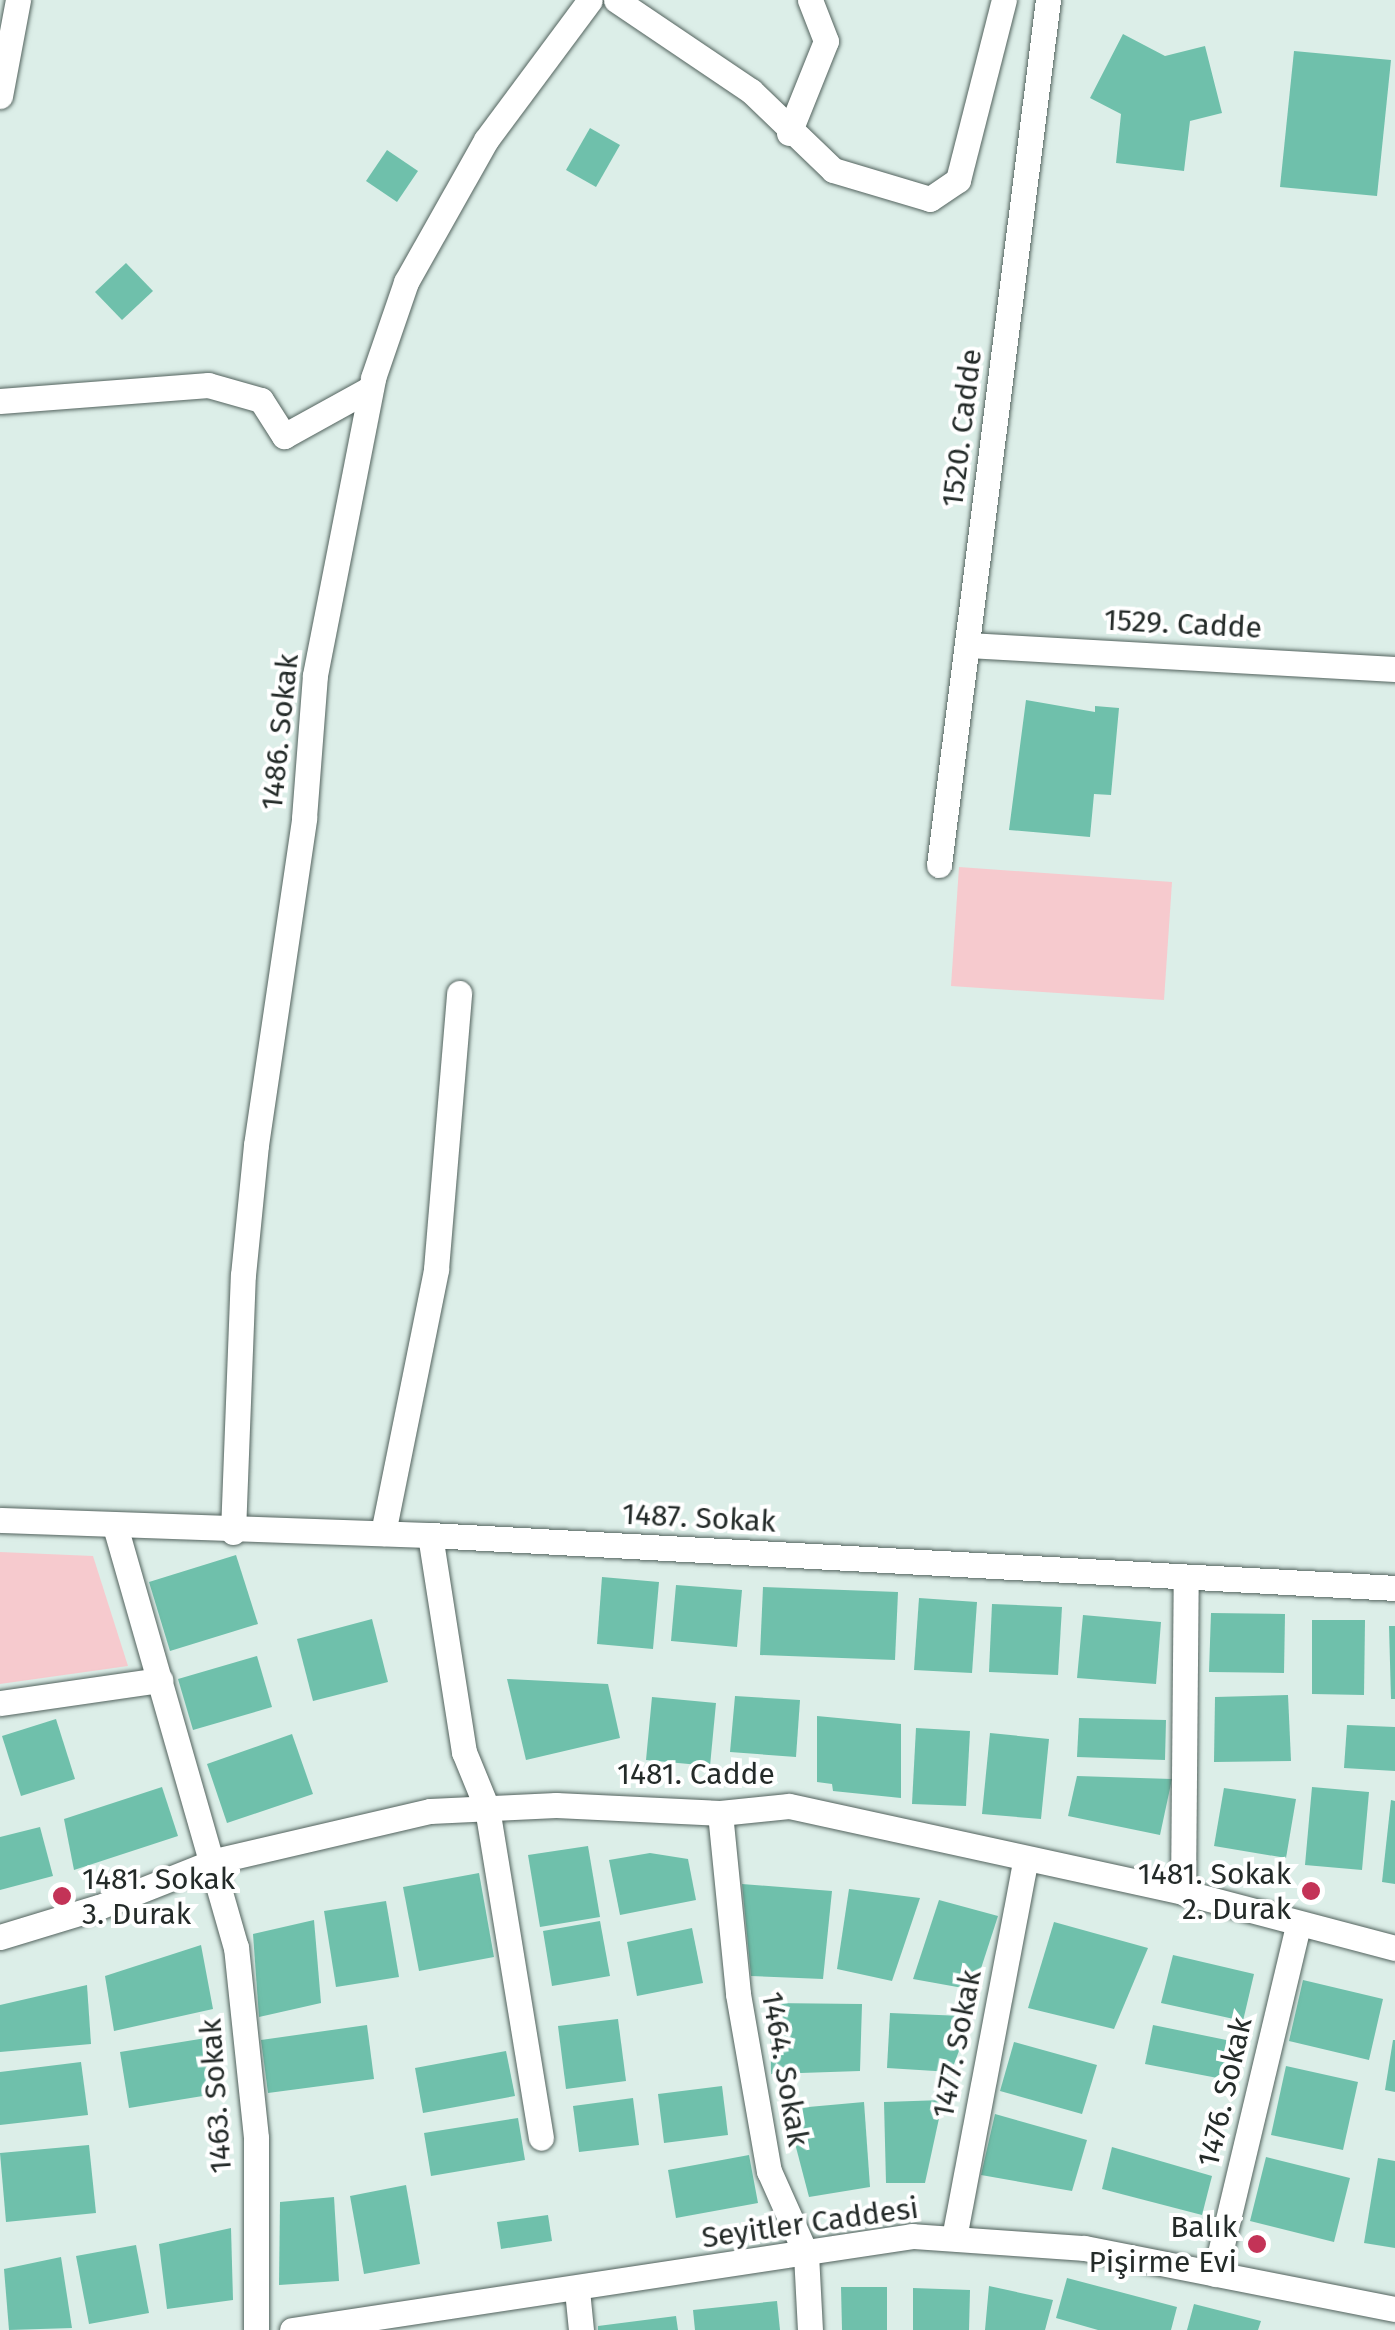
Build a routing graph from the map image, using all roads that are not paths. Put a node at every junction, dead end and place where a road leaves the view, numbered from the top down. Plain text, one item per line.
1 (18, 0) edge
2 (590, 0) edge
3 (616, 0) edge
4 (810, 0) edge
5 (1004, 0) edge
6 (1048, 0) edge
7 (7, 26) edge
8 (0, 96) edge
9 (789, 133) junction
10 (371, 388) junction
11 (0, 401) edge
12 (967, 645) junction
13 (1395, 669) edge
14 (939, 864) dead end
15 (459, 994) dead end
16 (0, 1520) edge
17 (115, 1526) junction
18 (233, 1532) junction
19 (382, 1533) junction
20 (430, 1535) junction
21 (1186, 1578) junction
22 (1395, 1588) edge
23 (160, 1680) junction
24 (0, 1703) edge
25 (487, 1808) junction
26 (720, 1813) junction
27 (214, 1860) junction
28 (1025, 1862) junction
29 (1183, 1892) junction
30 (1298, 1926) junction
31 (0, 1936) edge
32 (1395, 1948) edge
33 (542, 2138) dead end
34 (954, 2238) junction
35 (806, 2254) junction
36 (1215, 2274) junction
37 (577, 2290) junction
38 (1395, 2309) edge
39 (256, 2330) edge
40 (292, 2330) edge
41 (581, 2330) edge
42 (810, 2330) edge

1 - 7 street
2 - 10 street, 1486. Sokak
3 - 9 street
4 - 9 street
5 - 9 street
6 - 12 street, 1520. Cadde
7 - 8 street
10 - 11 street
10 - 18 street, 1486. Sokak
12 - 13 street, 1529. Cadde
12 - 14 street, 1520. Cadde
15 - 19 street
16 - 17 street, 1487. Sokak
17 - 18 street, 1487. Sokak
17 - 23 street
18 - 19 street, 1487. Sokak
19 - 20 street, 1487. Sokak
20 - 21 street, 1487. Sokak
20 - 25 street
21 - 22 street, 1487. Sokak
21 - 29 street
23 - 24 street
23 - 27 street
25 - 26 street, 1481. Cadde
25 - 27 street, 1481. Cadde
25 - 33 street
26 - 28 street, 1481. Cadde
26 - 35 street, 1464. Sokak
27 - 31 street, 1481. Cadde
27 - 39 street, 1463. Sokak
28 - 29 street, 1481. Cadde
28 - 34 street, 1477. Sokak
29 - 30 street, 1481. Cadde
30 - 32 street, 1481. Cadde
30 - 36 street, 1476. Sokak
34 - 35 street, Seyitler Caddesi
34 - 36 street, Seyitler Caddesi
35 - 37 street, Seyitler Caddesi
35 - 42 street, 1464. Sokak
36 - 38 street, Seyitler Caddesi
37 - 40 street, Seyitler Caddesi
37 - 41 street

